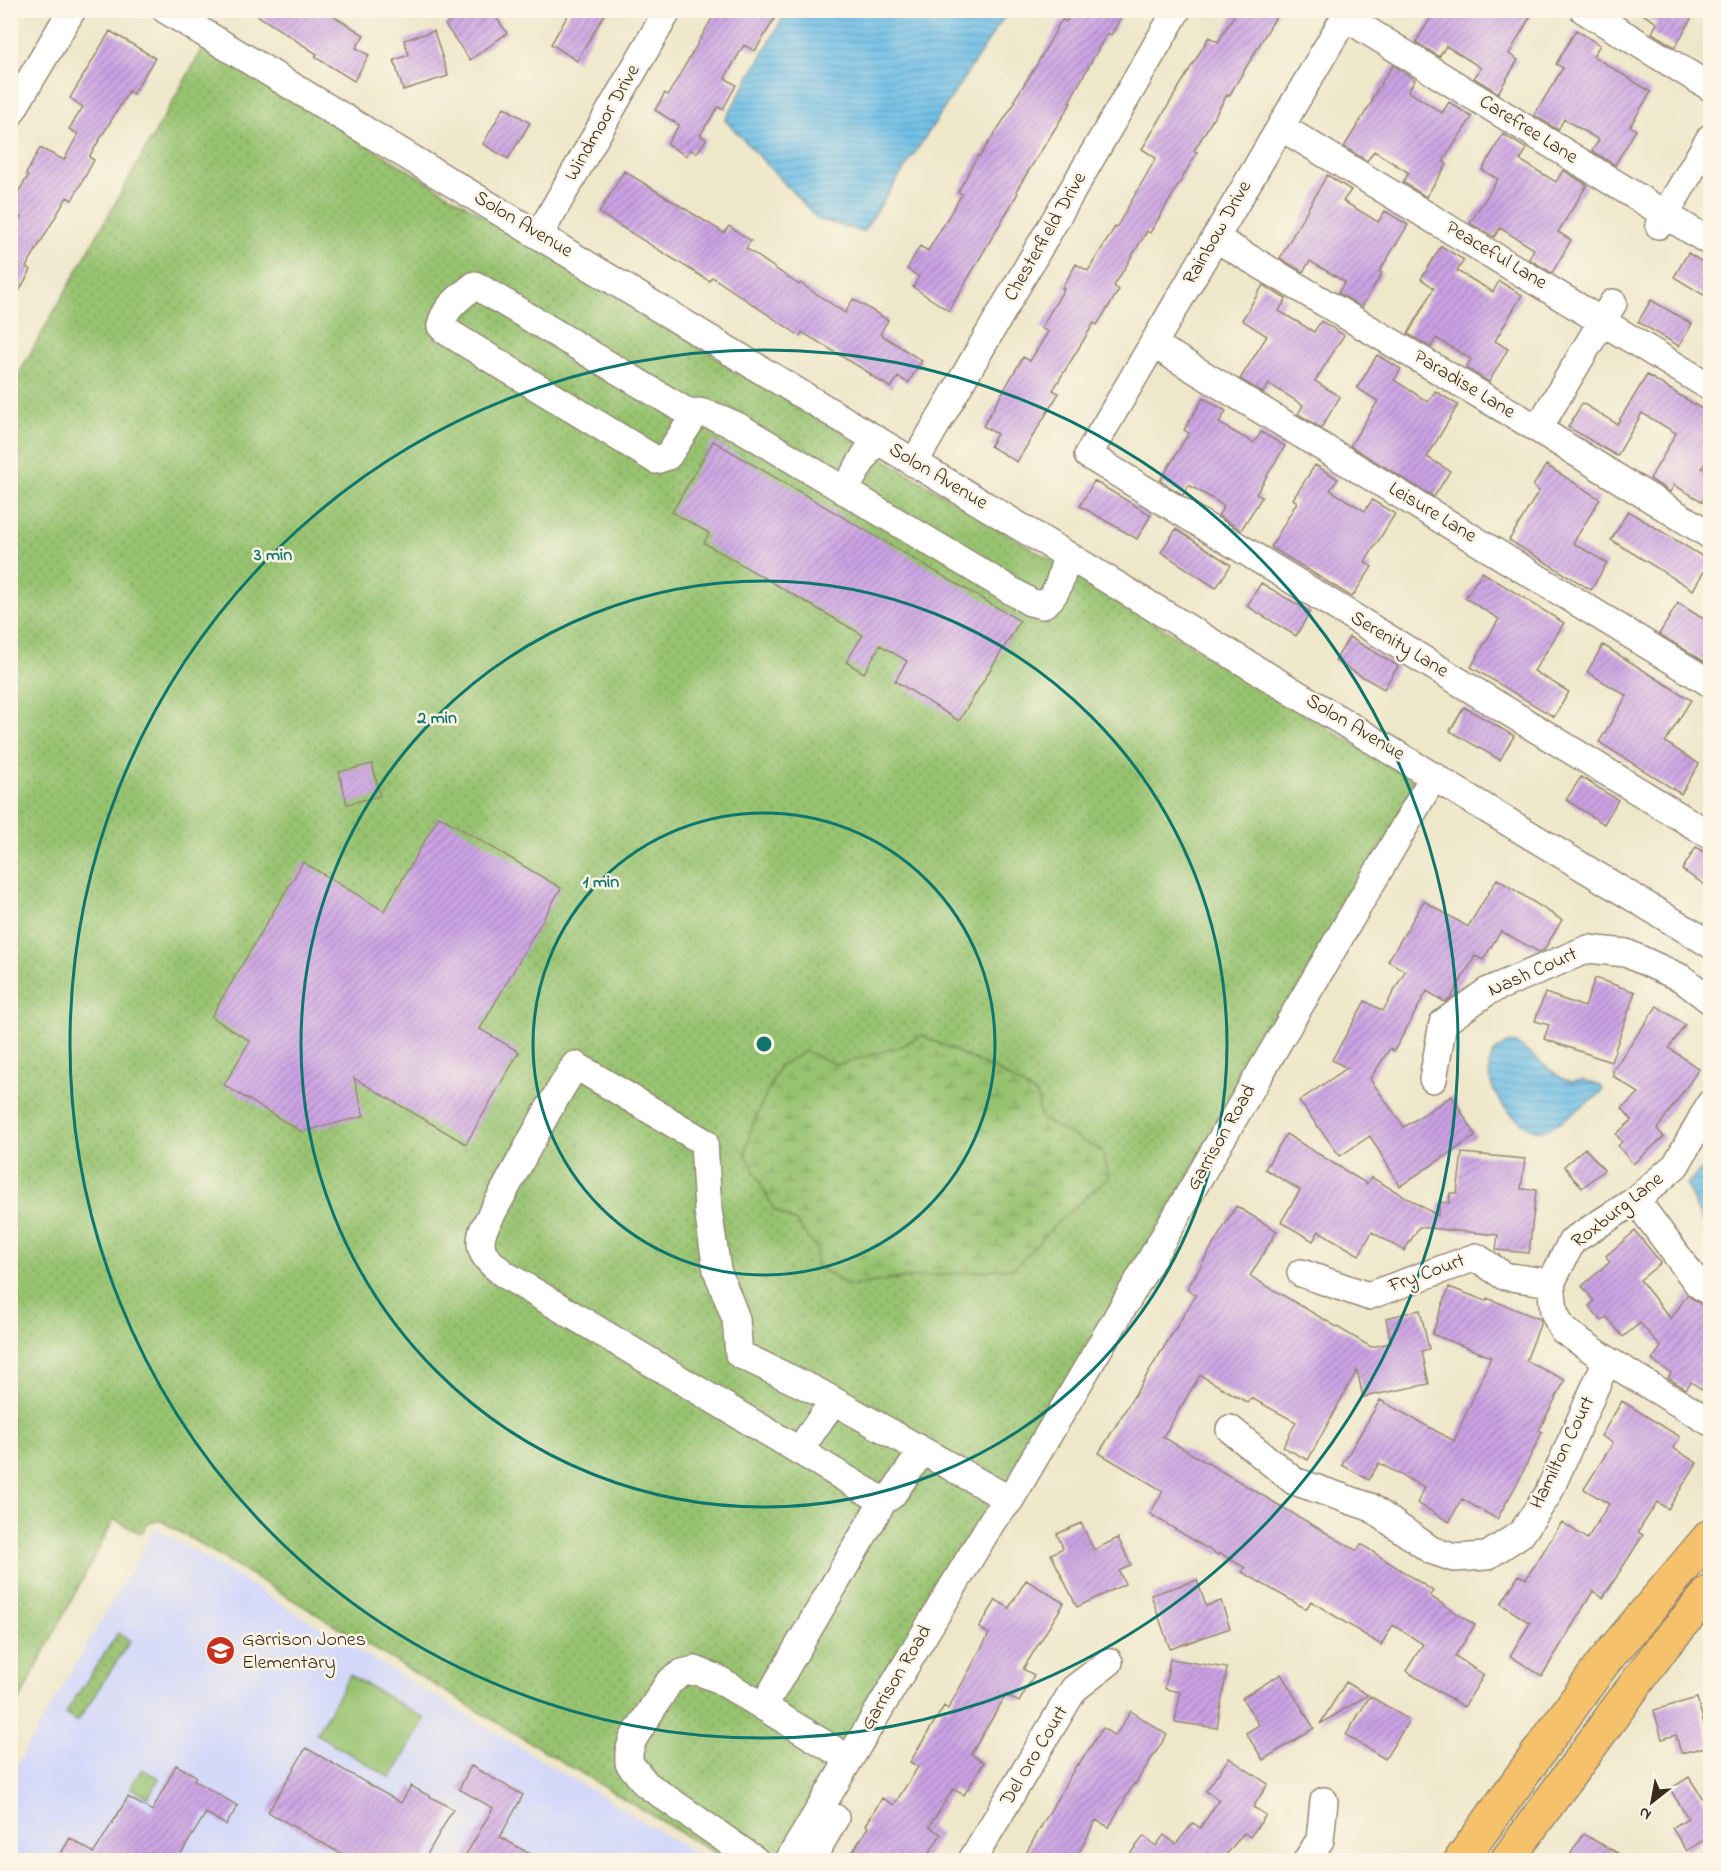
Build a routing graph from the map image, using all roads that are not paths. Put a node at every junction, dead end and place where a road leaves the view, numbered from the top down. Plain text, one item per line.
1 (72, 10) edge
2 (166, 10) edge
3 (668, 10) edge
4 (1177, 10) edge
5 (1584, 10) edge
6 (1347, 14) edge
7 (1710, 87) edge
8 (10, 114) edge
9 (1281, 127) junction
10 (1710, 138) edge
11 (1662, 220) junction
12 (538, 235) junction
13 (1215, 238) junction
14 (1710, 242) edge
15 (1607, 312) junction
16 (1153, 344) junction
17 (1710, 387) edge
18 (694, 416) junction
19 (1538, 429) junction
20 (875, 439) junction
21 (1088, 455) joint
22 (914, 463) junction
23 (844, 490) junction
24 (1710, 535) edge
25 (1067, 555) junction
26 (1710, 683) edge
27 (1434, 776) junction
28 (1710, 835) edge
29 (1710, 944) edge
30 (1710, 1000) edge
31 (1432, 1079) dead end
32 (1710, 1104) edge
33 (1636, 1200) junction
34 (1301, 1273) dead end
35 (1551, 1283) junction
36 (1710, 1292) edge
37 (1607, 1360) junction
38 (833, 1401) junction
39 (1710, 1422) edge
40 (1230, 1429) dead end
41 (799, 1451) junction
42 (922, 1451) junction
43 (1010, 1500) junction
44 (883, 1501) junction
45 (1710, 1536) edge
46 (1710, 1592) edge
47 (1109, 1662) dead end
48 (763, 1707) junction
49 (849, 1759) junction
50 (1324, 1801) dead end
51 (755, 1860) edge
52 (789, 1860) edge
53 (811, 1860) edge
54 (972, 1860) edge
55 (1307, 1860) edge
56 (1461, 1860) edge
57 (1508, 1860) edge

1 - 8 street
2 - 12 street, Solon Avenue
3 - 12 street, Windmoor Drive
4 - 22 street, Chesterfield Drive
5 - 7 street
6 - 9 street, Rainbow Drive
6 - 11 street, Carefree Lane
9 - 13 street, Rainbow Drive
9 - 15 street, Peaceful Lane
10 - 11 street
11 - 14 street, Carefree Lane
12 - 20 street, Solon Avenue
13 - 16 street, Rainbow Drive
13 - 19 street, Paradise Lane
15 - 17 street, Peaceful Lane
15 - 19 street
16 - 21 street, Rainbow Drive
16 - 26 street, Leisure Lane
18 - 18 street
18 - 23 street
19 - 24 street, Paradise Lane
20 - 22 street, Solon Avenue
20 - 23 street
21 - 28 street, Serenity Lane
22 - 25 street, Solon Avenue
23 - 25 street
25 - 27 street, Solon Avenue
27 - 29 street, Solon Avenue
27 - 43 street, Garrison Road
30 - 31 street, Nash Court
32 - 33 street, Roxburg Lane
33 - 35 street, Roxburg Lane
33 - 36 street
34 - 35 street, Fry Court
35 - 37 street
37 - 39 street
37 - 40 street, Hamilton Court
38 - 41 street
38 - 41 street
38 - 42 street
41 - 44 street
42 - 43 street
42 - 44 street
43 - 49 street, Garrison Road
43 - 53 street, Garrison Road
44 - 48 street
45 - 56 main road
46 - 57 main road
47 - 54 street, Del Oro Court
48 - 49 street
48 - 51 street
49 - 52 street, Garrison Road
50 - 55 street

